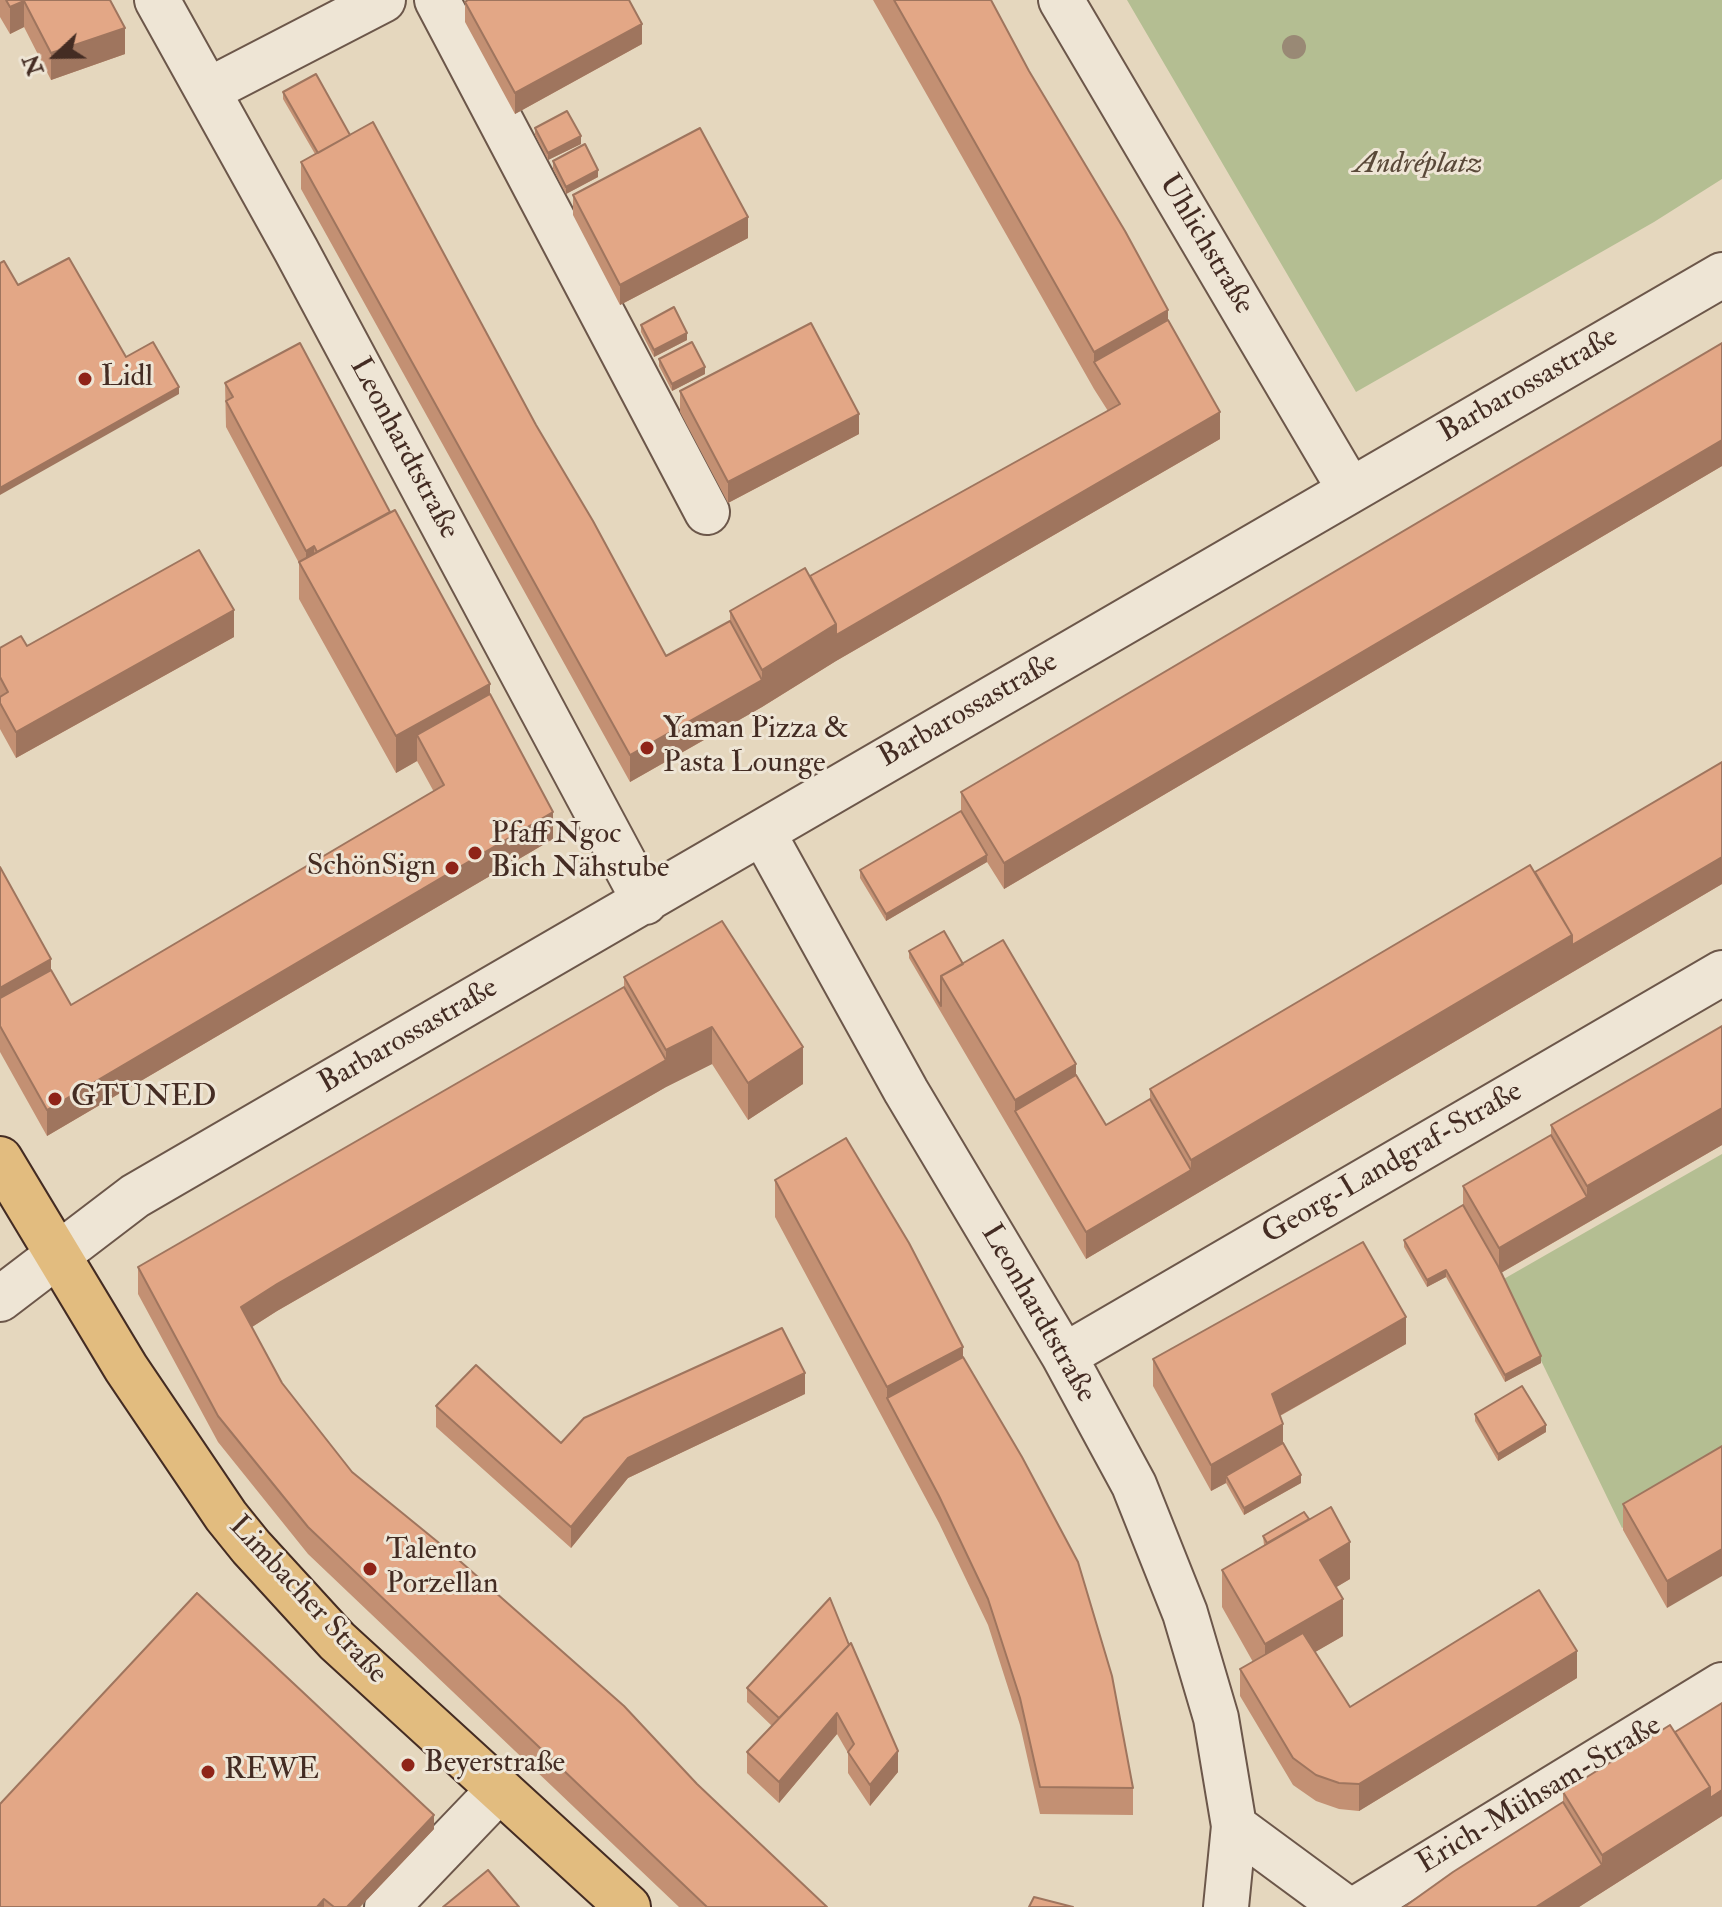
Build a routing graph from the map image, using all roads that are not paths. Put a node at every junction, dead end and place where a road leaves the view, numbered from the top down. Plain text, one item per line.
1 (157, 0) edge
2 (383, 0) edge
3 (437, 0) edge
4 (1061, 0) edge
5 (209, 90) junction
6 (1722, 275) edge
7 (1350, 490) junction
8 (707, 512) dead end
9 (763, 833) junction
10 (645, 902) junction
11 (1722, 973) edge
12 (0, 1159) edge
13 (58, 1256) junction
14 (0, 1299) edge
15 (1064, 1356) junction
16 (1722, 1685) edge
17 (499, 1790) junction
18 (1234, 1826) junction
19 (387, 1907) edge
20 (628, 1907) edge
21 (1226, 1907) edge
22 (1344, 1907) edge
23 (1359, 1907) edge

1 - 5 street, Leonhardtstraße
2 - 5 street
3 - 8 street
4 - 7 street, Uhlichstraße
5 - 10 street, Leonhardtstraße
6 - 7 street, Barbarossastraße
7 - 9 street, Barbarossastraße
9 - 10 street, Barbarossastraße
9 - 15 street, Leonhardtstraße
10 - 13 street, Barbarossastraße
11 - 15 street, Georg-Landgraf-Straße
12 - 13 main road, Limbacher Straße
13 - 14 street
13 - 17 main road, Limbacher Straße
15 - 18 street, Leonhardtstraße
16 - 23 street, Erich-Mühsam-Straße
17 - 19 street
17 - 20 main road, Limbacher Straße
18 - 21 street, Leonhardtstraße
18 - 22 street

